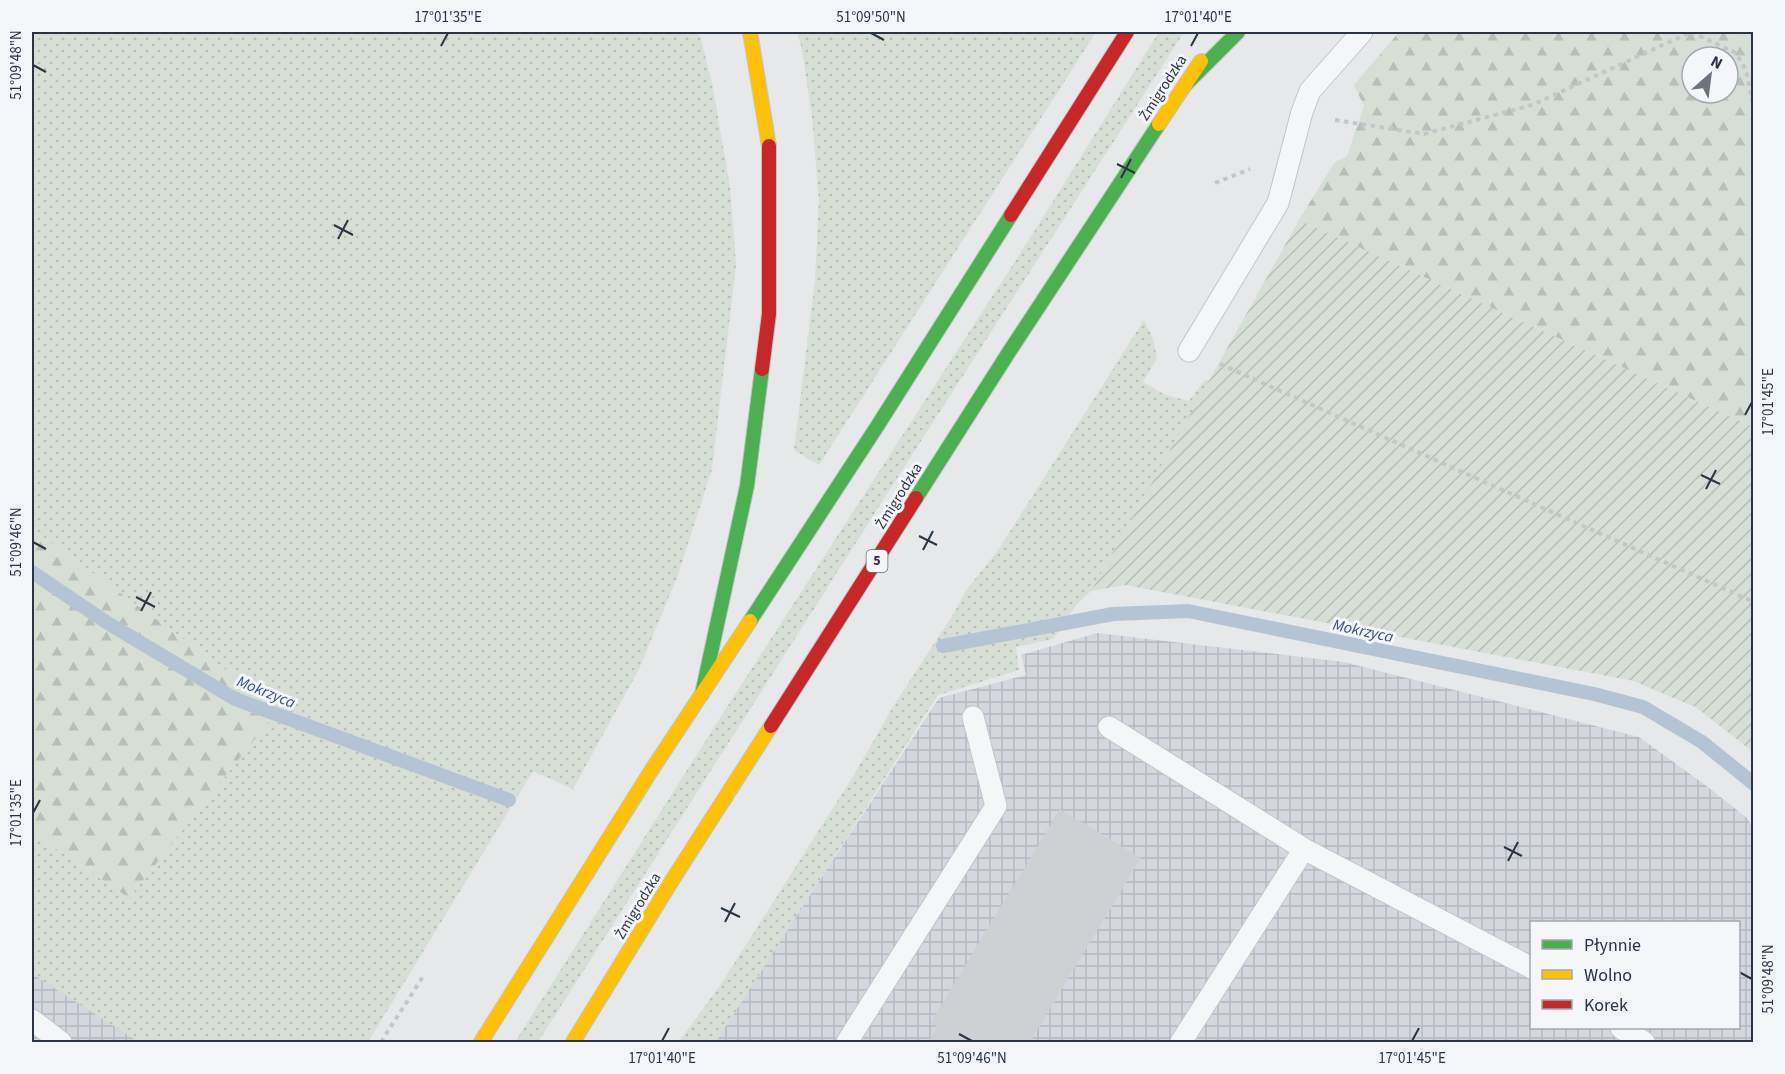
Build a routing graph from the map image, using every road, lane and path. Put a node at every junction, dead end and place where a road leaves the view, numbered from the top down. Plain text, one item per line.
1 (750, 32) edge
2 (1127, 32) edge
3 (1220, 32) edge
4 (1238, 32) edge
5 (1362, 32) edge
6 (1691, 32) edge
7 (1186, 84) junction
8 (1754, 109) edge
9 (1302, 112) junction
10 (1189, 351) dead end
11 (1219, 364) dead end
12 (1754, 602) edge
13 (702, 694) junction
14 (973, 717) dead end
15 (1109, 727) dead end
16 (1304, 849) junction
17 (1530, 967) edge
18 (424, 975) dead end
19 (32, 1020) edge
20 (1623, 1029) edge
21 (61, 1042) edge
22 (381, 1042) edge
23 (481, 1042) edge
24 (573, 1042) edge
25 (848, 1042) edge
26 (1181, 1042) edge
27 (1644, 1042) edge

1 - 13 main road
2 - 13 main road
3 - 7 main road, Żmigrodzka
4 - 7 main road, 5
5 - 9 lane
6 - 8 path
6 - 9 path
7 - 24 main road, Żmigrodzka / 5
9 - 10 lane
11 - 12 path
13 - 23 main road
14 - 25 lane
15 - 16 lane
16 - 17 lane
16 - 26 lane
18 - 22 path
19 - 21 lane
20 - 27 lane

